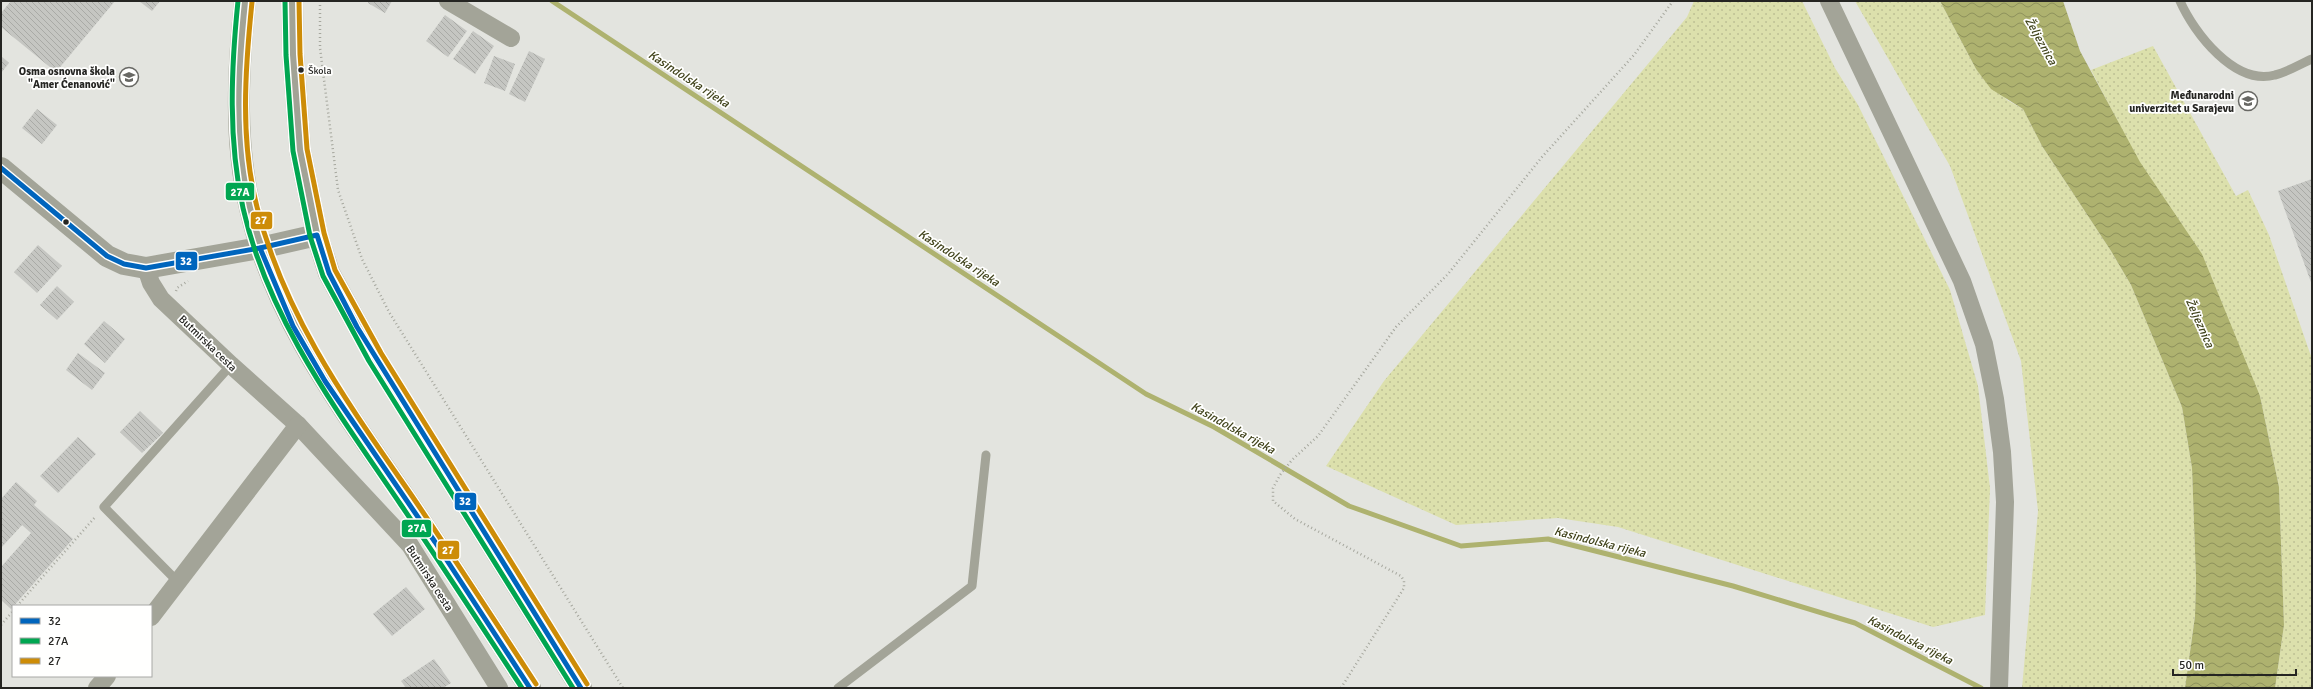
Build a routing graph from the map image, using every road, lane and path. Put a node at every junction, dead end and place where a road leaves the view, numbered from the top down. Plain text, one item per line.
1 (245, 1) edge
2 (292, 1) edge
3 (320, 1) edge
4 (448, 1) edge
5 (1673, 1) edge
6 (1829, 1) edge
7 (2180, 1) edge
8 (511, 38) dead end
9 (2312, 60) edge
10 (1, 168) edge
11 (317, 235) junction
12 (260, 248) junction
13 (146, 268) junction
14 (189, 280) dead end
15 (174, 297) dead end
16 (231, 365) junction
17 (298, 426) junction
18 (986, 455) dead end
19 (104, 507) junction
20 (178, 582) junction
21 (18, 605) edge
22 (12, 612) edge
23 (152, 616) edge
24 (1, 624) edge
25 (105, 677) edge
26 (97, 688) edge
27 (499, 688) edge
28 (530, 688) edge
29 (581, 688) edge
30 (623, 688) edge
31 (838, 688) edge
32 (1341, 688) edge
33 (1999, 688) edge

1 - 12 main road
2 - 11 main road
3 - 30 path
4 - 8 street
5 - 32 path
6 - 33 street
7 - 9 lane
10 - 13 street
11 - 12 street
11 - 29 main road
12 - 13 street
12 - 28 main road
13 - 16 street, Butmirska cesta
14 - 15 path
16 - 17 street, Butmirska cesta
16 - 19 lane
17 - 20 street
17 - 27 street, Butmirska cesta
18 - 31 lane
19 - 20 lane
19 - 21 path
20 - 23 street
22 - 24 path
25 - 26 street

